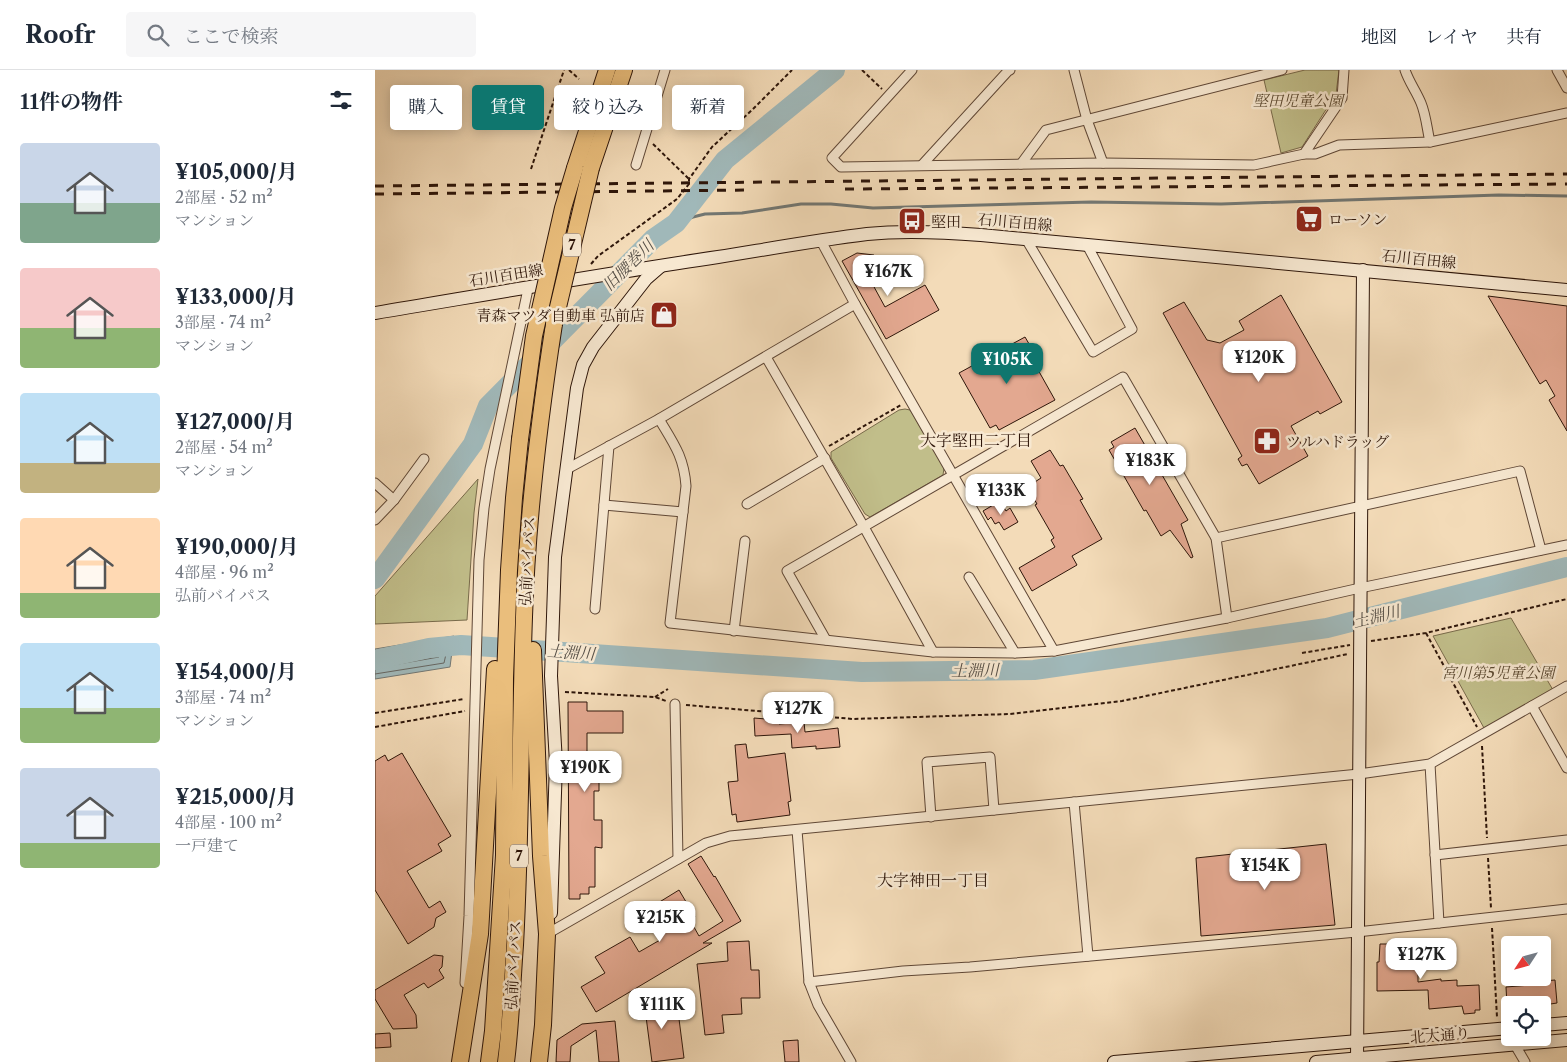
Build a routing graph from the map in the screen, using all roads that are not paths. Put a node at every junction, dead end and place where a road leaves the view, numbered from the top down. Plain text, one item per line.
1 (607, 70) edge
2 (624, 70) edge
3 (665, 70) edge
4 (912, 70) edge
5 (1011, 70) edge
6 (1074, 70) edge
7 (1282, 70) edge
8 (1344, 70) edge
9 (1405, 70) edge
10 (1557, 70) edge
11 (1567, 88) edge
12 (1567, 113) edge
13 (1087, 120) junction
14 (1430, 142) junction
15 (1304, 154) junction
16 (1021, 164) junction
17 (1103, 164) junction
18 (636, 165) dead end
19 (921, 165) junction
20 (1026, 239) junction
21 (821, 241) junction
22 (1087, 244) junction
23 (661, 266) junction
24 (1363, 270) junction
25 (528, 289) junction
26 (1567, 290) edge
27 (855, 304) junction
28 (375, 312) edge
29 (766, 357) junction
30 (659, 419) junction
31 (609, 446) junction
32 (823, 455) junction
33 (424, 459) dead end
34 (567, 469) junction
35 (952, 475) junction
36 (375, 483) edge
37 (394, 500) junction
38 (747, 504) dead end
39 (604, 505) junction
40 (1360, 507) junction
41 (683, 512) junction
42 (375, 520) edge
43 (864, 526) junction
44 (1216, 538) junction
45 (745, 541) dead end
46 (1567, 544) edge
47 (1541, 550) junction
48 (969, 577) dead end
49 (1360, 591) junction
50 (595, 609) dead end
51 (515, 617) junction
52 (1227, 618) junction
53 (734, 631) junction
54 (826, 640) junction
55 (1054, 651) junction
56 (933, 652) junction
57 (1015, 653) junction
58 (500, 678) junction
59 (528, 678) junction
60 (1567, 686) edge
61 (675, 704) road end
62 (1532, 706) junction
63 (1430, 764) junction
64 (1567, 768) edge
65 (1359, 774) junction
66 (1074, 802) junction
67 (994, 810) junction
68 (931, 817) junction
69 (797, 830) junction
70 (1567, 840) edge
71 (1435, 855) junction
72 (678, 859) junction
73 (1567, 909) edge
74 (1439, 923) junction
75 (1357, 932) junction
76 (547, 934) junction
77 (1088, 956) junction
78 (809, 982) junction
79 (1567, 1023) edge
80 (1551, 1024) edge
81 (1501, 1029) edge
82 (1567, 1040) edge
83 (1358, 1041) junction
84 (1551, 1042) edge
85 (1504, 1046) edge
86 (1516, 1046) edge
87 (461, 1056) edge
88 (1357, 1060) edge
89 (489, 1062) edge
90 (506, 1062) edge
91 (539, 1062) edge
92 (851, 1062) edge
93 (1114, 1062) edge
94 (1316, 1062) edge
95 (1525, 1062) edge

1 - 51 highway, 弘前バイパス / 7, bridge
2 - 51 highway, 弘前バイパス / 7, bridge
3 - 18 street
4 - 19 street
5 - 19 street
6 - 13 street
7 - 13 street
8 - 15 street
9 - 14 street
10 - 11 street
12 - 14 street
13 - 16 street
13 - 17 street
14 - 15 street
15 - 17 street
16 - 17 street
16 - 19 street
20 - 21 street, 石川百田線
20 - 22 street, 石川百田線
20 - 22 street
21 - 23 street, 石川百田線
21 - 27 street
22 - 24 street, 石川百田線
23 - 25 street, 石川百田線
23 - 34 street
24 - 26 street, 石川百田線
24 - 40 street
25 - 28 street, 石川百田線
25 - 87 street
27 - 29 street
27 - 35 street
29 - 30 street
29 - 32 street
30 - 31 street
30 - 41 street
31 - 34 street
31 - 39 street
32 - 38 street
32 - 43 street
33 - 37 street
34 - 76 street
35 - 43 street
35 - 44 street
35 - 55 street
36 - 37 street
37 - 42 street
39 - 41 street
39 - 50 street
40 - 44 street
40 - 47 street
40 - 49 street
41 - 53 street
43 - 54 street
43 - 56 street
44 - 52 street
45 - 53 street
46 - 47 street
47 - 49 street
48 - 57 street
49 - 52 street
49 - 65 street
51 - 58 highway
51 - 59 highway
52 - 55 street
53 - 54 street
54 - 56 street
55 - 57 street
56 - 57 street
58 - 87 highway
58 - 89 highway, 弘前バイパス / 7
59 - 76 highway
59 - 90 highway, 弘前バイパス / 7
60 - 62 street
61 - 72 street
62 - 63 street
62 - 64 street
63 - 65 street
63 - 71 street
65 - 66 street
65 - 75 street
66 - 67 street
66 - 77 street
67 - 68 street
67 - 68 street
68 - 69 street
69 - 72 street
69 - 78 street
70 - 71 street
71 - 74 street
72 - 76 street
73 - 74 street
74 - 75 street
75 - 77 street
75 - 83 street
76 - 91 highway
77 - 78 street
78 - 92 street
79 - 80 street
81 - 83 street
82 - 84 street, 北大通り
83 - 88 street
83 - 93 street
85 - 88 street, 北大通り
86 - 95 street
88 - 94 street, 北大通り

